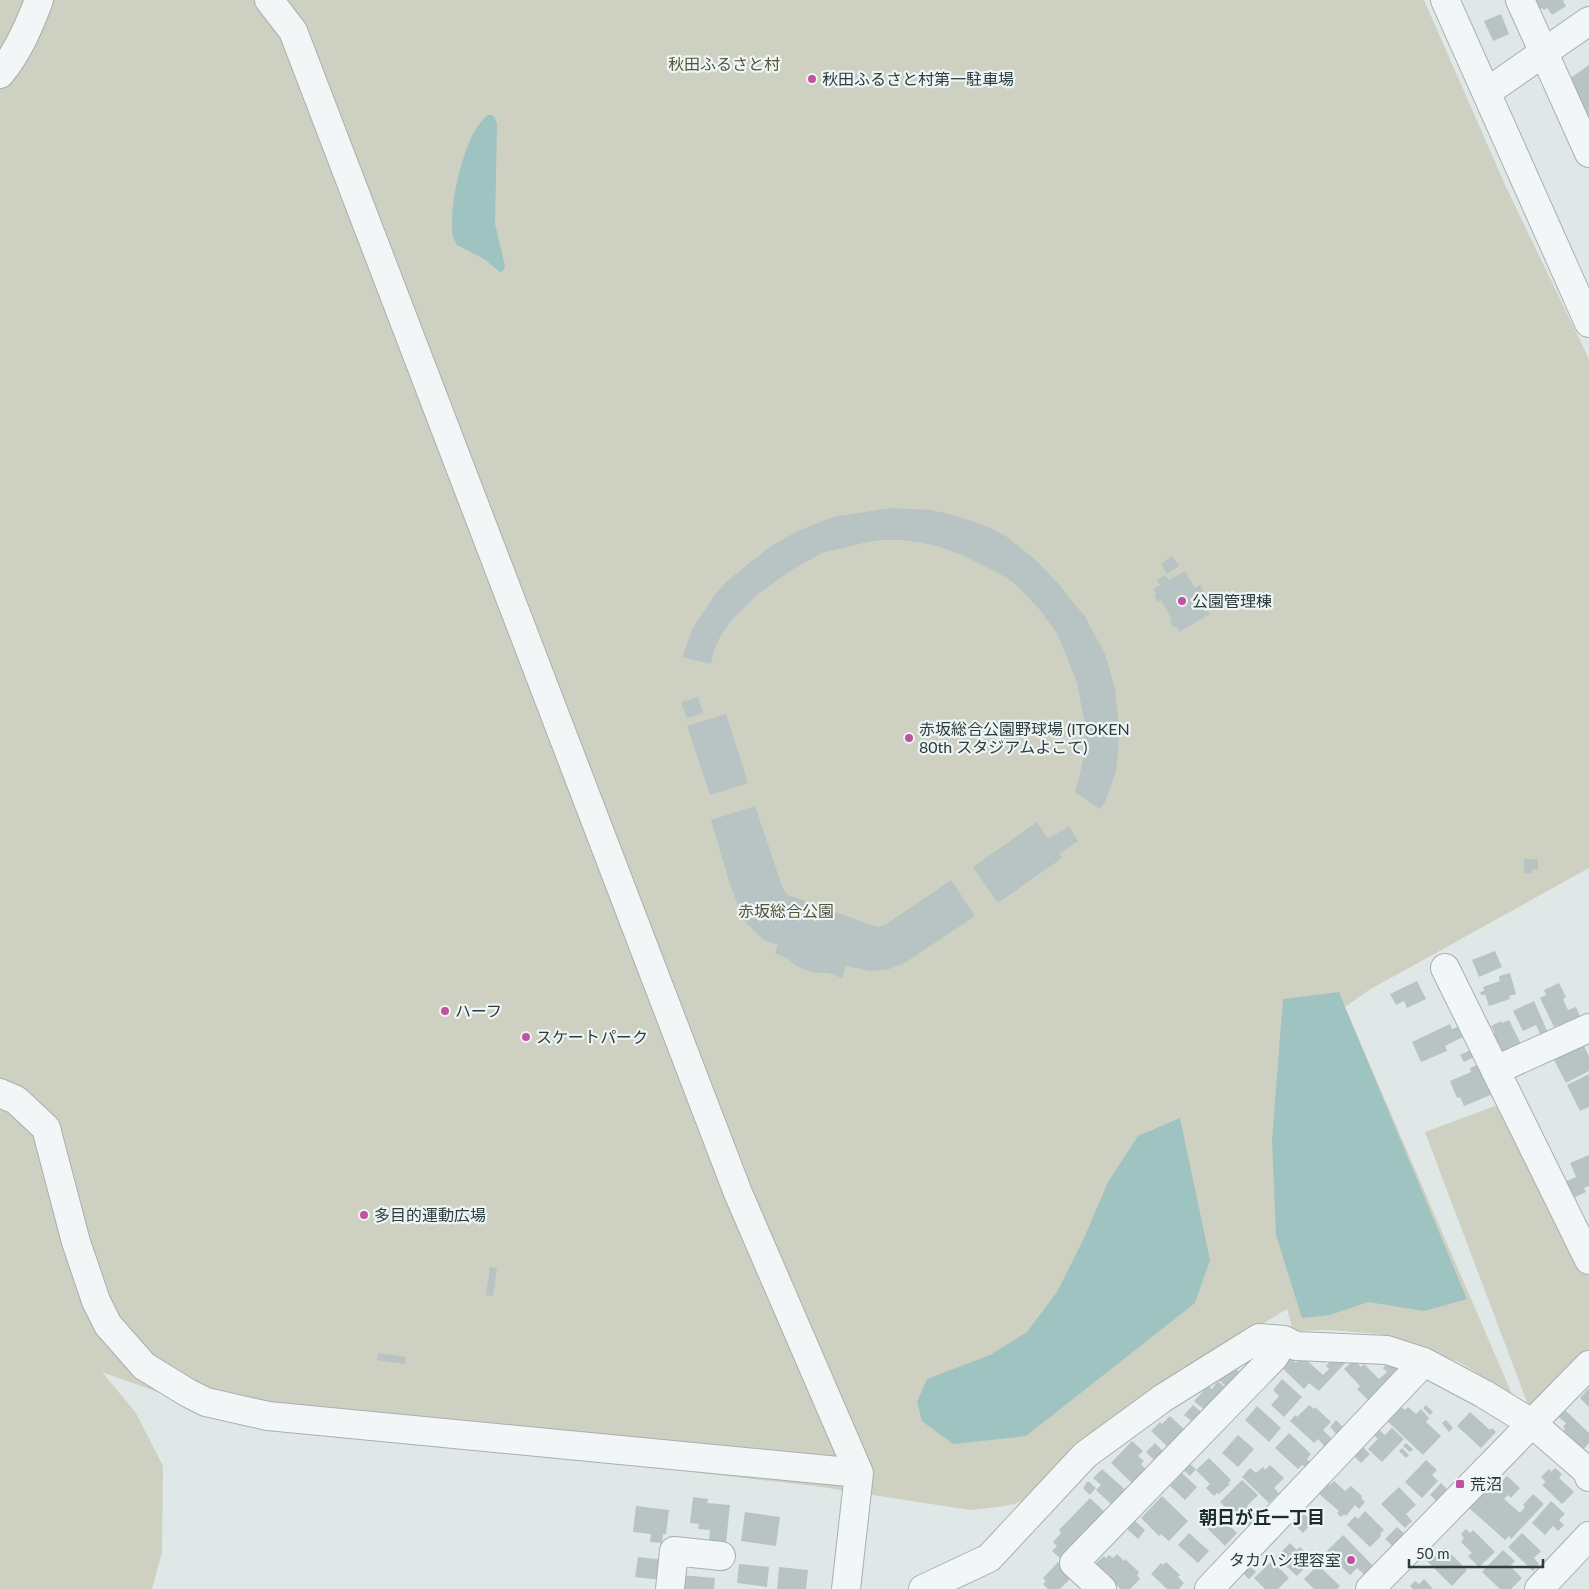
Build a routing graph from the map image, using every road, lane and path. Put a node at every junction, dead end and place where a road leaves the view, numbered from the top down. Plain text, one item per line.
1 (39, 0) edge
2 (270, 0) edge
3 (1445, 0) edge
4 (1520, 0) edge
5 (1589, 21) edge
6 (1544, 52) junction
7 (0, 74) edge
8 (1487, 92) junction
9 (1589, 153) edge
10 (1589, 323) edge
11 (1445, 968) dead end
12 (1589, 1028) edge
13 (1496, 1070) junction
14 (0, 1093) edge
15 (1589, 1260) edge
16 (1284, 1340) junction
17 (1424, 1362) junction
18 (1589, 1365) edge
19 (1533, 1424) junction
20 (859, 1473) junction
21 (1588, 1473) edge
22 (1589, 1536) edge
23 (721, 1556) dead end
24 (670, 1589) edge
25 (846, 1589) edge
26 (923, 1589) edge
27 (1102, 1589) edge
28 (1209, 1589) edge
29 (1370, 1589) edge
30 (1539, 1589) edge

1 - 7 street
2 - 20 street
3 - 8 street
4 - 6 street
5 - 6 street
6 - 8 street
6 - 9 street
8 - 10 street
11 - 13 street
12 - 13 street
13 - 15 street
14 - 20 street
16 - 17 street
16 - 26 street
16 - 27 street
17 - 19 street
17 - 28 street
18 - 19 street
19 - 21 street
19 - 29 street
20 - 25 street
22 - 30 street
23 - 24 street

